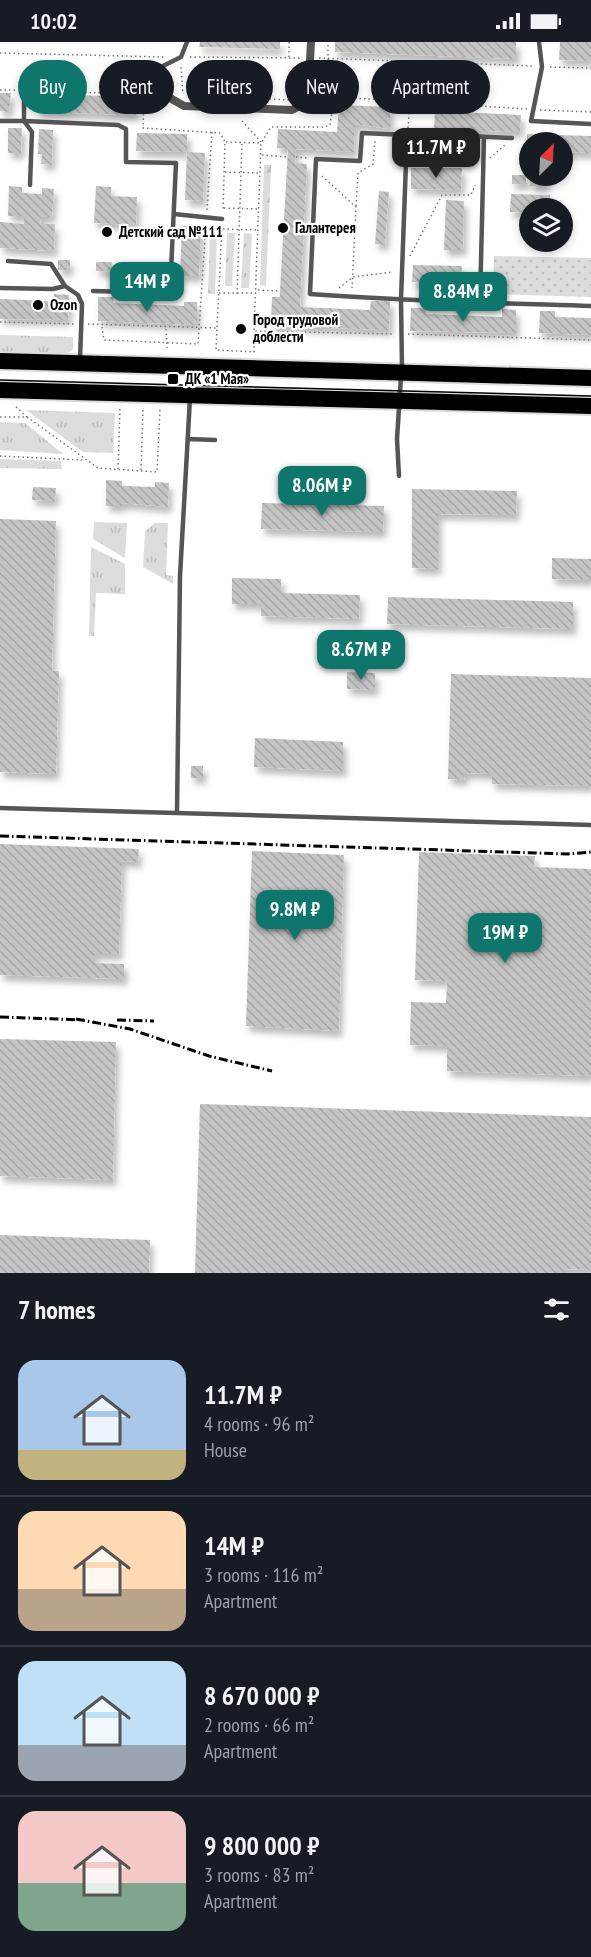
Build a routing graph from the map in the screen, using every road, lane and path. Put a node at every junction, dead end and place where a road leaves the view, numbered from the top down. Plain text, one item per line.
1 (187, 42) edge
2 (289, 42) edge
3 (311, 42) edge
4 (328, 42) edge
5 (539, 42) edge
6 (0, 53) edge
7 (181, 57) junction
8 (243, 57) junction
9 (289, 58) junction
10 (300, 58) joint
11 (310, 58) junction
12 (328, 58) junction
13 (174, 60) edge
14 (542, 67) junction
15 (591, 68) edge
16 (0, 90) edge
17 (18, 91) edge
18 (87, 93) edge
19 (186, 96) edge
20 (174, 100) edge
21 (285, 100) edge
22 (490, 107) edge
23 (531, 109) junction
24 (591, 112) edge
25 (24, 114) edge
26 (332, 114) edge
27 (409, 114) edge
28 (0, 121) edge
29 (24, 121) junction
30 (242, 121) dead end
31 (591, 124) edge
32 (212, 130) junction
33 (220, 133) dead end
34 (376, 134) junction
35 (429, 134) dead end
36 (407, 135) junction
37 (484, 137) junction
38 (512, 138) joint
39 (225, 142) dead end
40 (242, 143) junction
41 (261, 143) junction
42 (261, 155) junction
43 (288, 157) dead end
44 (296, 157) dead end
45 (316, 159) junction
46 (483, 164) junction
47 (315, 169) junction
48 (224, 172) dead end
49 (242, 172) junction
50 (260, 173) junction
51 (30, 185) dead end
52 (475, 185) dead end
53 (356, 207) junction
54 (223, 208) dead end
55 (240, 208) junction
56 (259, 209) junction
57 (174, 214) junction
58 (207, 219) junction
59 (222, 219) dead end
60 (222, 229) dead end
61 (240, 230) junction
62 (258, 230) junction
63 (8, 261) dead end
64 (402, 271) junction
65 (353, 277) junction
66 (66, 286) junction
67 (0, 288) edge
68 (256, 290) junction
69 (93, 291) dead end
70 (280, 291) dead end
71 (237, 294) junction
72 (256, 294) junction
73 (329, 296) junction
74 (352, 296) junction
75 (401, 299) junction
76 (480, 303) junction
77 (591, 306) edge
78 (0, 322) edge
79 (81, 324) junction
80 (102, 325) junction
81 (166, 328) junction
82 (217, 328) junction
83 (201, 329) junction
84 (254, 331) junction
85 (401, 334) junction
86 (591, 340) edge
87 (165, 343) junction
88 (167, 348) dead end
89 (0, 361) edge
90 (80, 363) junction
91 (402, 373) junction
92 (591, 378) edge
93 (0, 390) edge
94 (190, 395) junction
95 (399, 401) junction
96 (23, 403) dead end
97 (120, 406) dead end
98 (591, 406) edge
99 (0, 417) edge
100 (27, 417) junction
101 (188, 439) junction
102 (215, 440) dead end
103 (0, 456) edge
104 (84, 460) junction
105 (118, 470) junction
106 (141, 471) junction
107 (399, 476) dead end
108 (0, 808) edge
109 (177, 812) junction
110 (591, 825) edge

1 - 7 lane
2 - 9 path
3 - 11 street
4 - 12 path
5 - 14 lane
6 - 7 path
7 - 8 path
7 - 13 lane
7 - 19 path
8 - 9 path
8 - 21 path
9 - 10 path
10 - 11 path
11 - 12 path
11 - 20 street
12 - 14 path
14 - 15 path
14 - 23 lane
16 - 17 path
18 - 32 path
22 - 23 path
23 - 24 path
23 - 31 lane
25 - 29 lane
26 - 41 path
27 - 36 path
28 - 29 lane
29 - 51 lane
29 - 57 lane
30 - 41 path
32 - 33 path
32 - 58 path
34 - 36 lane
34 - 45 lane
34 - 53 path
35 - 37 lane
36 - 64 lane
37 - 38 lane
37 - 46 lane
38 - 46 path
39 - 40 path
40 - 41 path
40 - 49 path
41 - 42 path
42 - 43 path
42 - 50 path
44 - 45 path
45 - 47 lane
46 - 76 lane
47 - 53 path
47 - 73 lane
48 - 49 path
49 - 50 path
49 - 55 path
50 - 56 path
52 - 64 path
53 - 65 path
54 - 55 path
55 - 56 path
55 - 61 path
56 - 62 path
57 - 58 lane
57 - 69 lane
58 - 59 lane
58 - 83 path
60 - 61 path
61 - 62 path
61 - 71 path
62 - 68 path
63 - 66 lane
64 - 65 path
64 - 75 lane
65 - 73 path
65 - 74 path
66 - 67 lane
66 - 79 lane
68 - 70 path
68 - 72 path
71 - 72 path
71 - 82 path
72 - 84 path
73 - 74 lane
74 - 75 lane
75 - 76 lane
75 - 85 lane
76 - 77 lane
78 - 79 path
79 - 80 path
79 - 90 lane
80 - 81 path
80 - 87 path
81 - 83 path
81 - 87 path
82 - 83 path
82 - 84 path
83 - 87 path
84 - 85 path
85 - 86 path
85 - 91 lane
87 - 88 path
89 - 90 highway
90 - 91 highway
91 - 92 highway
91 - 95 lane
93 - 94 highway
94 - 95 highway
94 - 101 lane
95 - 98 highway
95 - 107 lane
96 - 100 path
97 - 105 path
99 - 100 path
100 - 104 path
101 - 102 lane
101 - 109 lane
103 - 104 path
104 - 105 path
105 - 106 path
106 - 106 path
108 - 109 lane
109 - 110 lane

